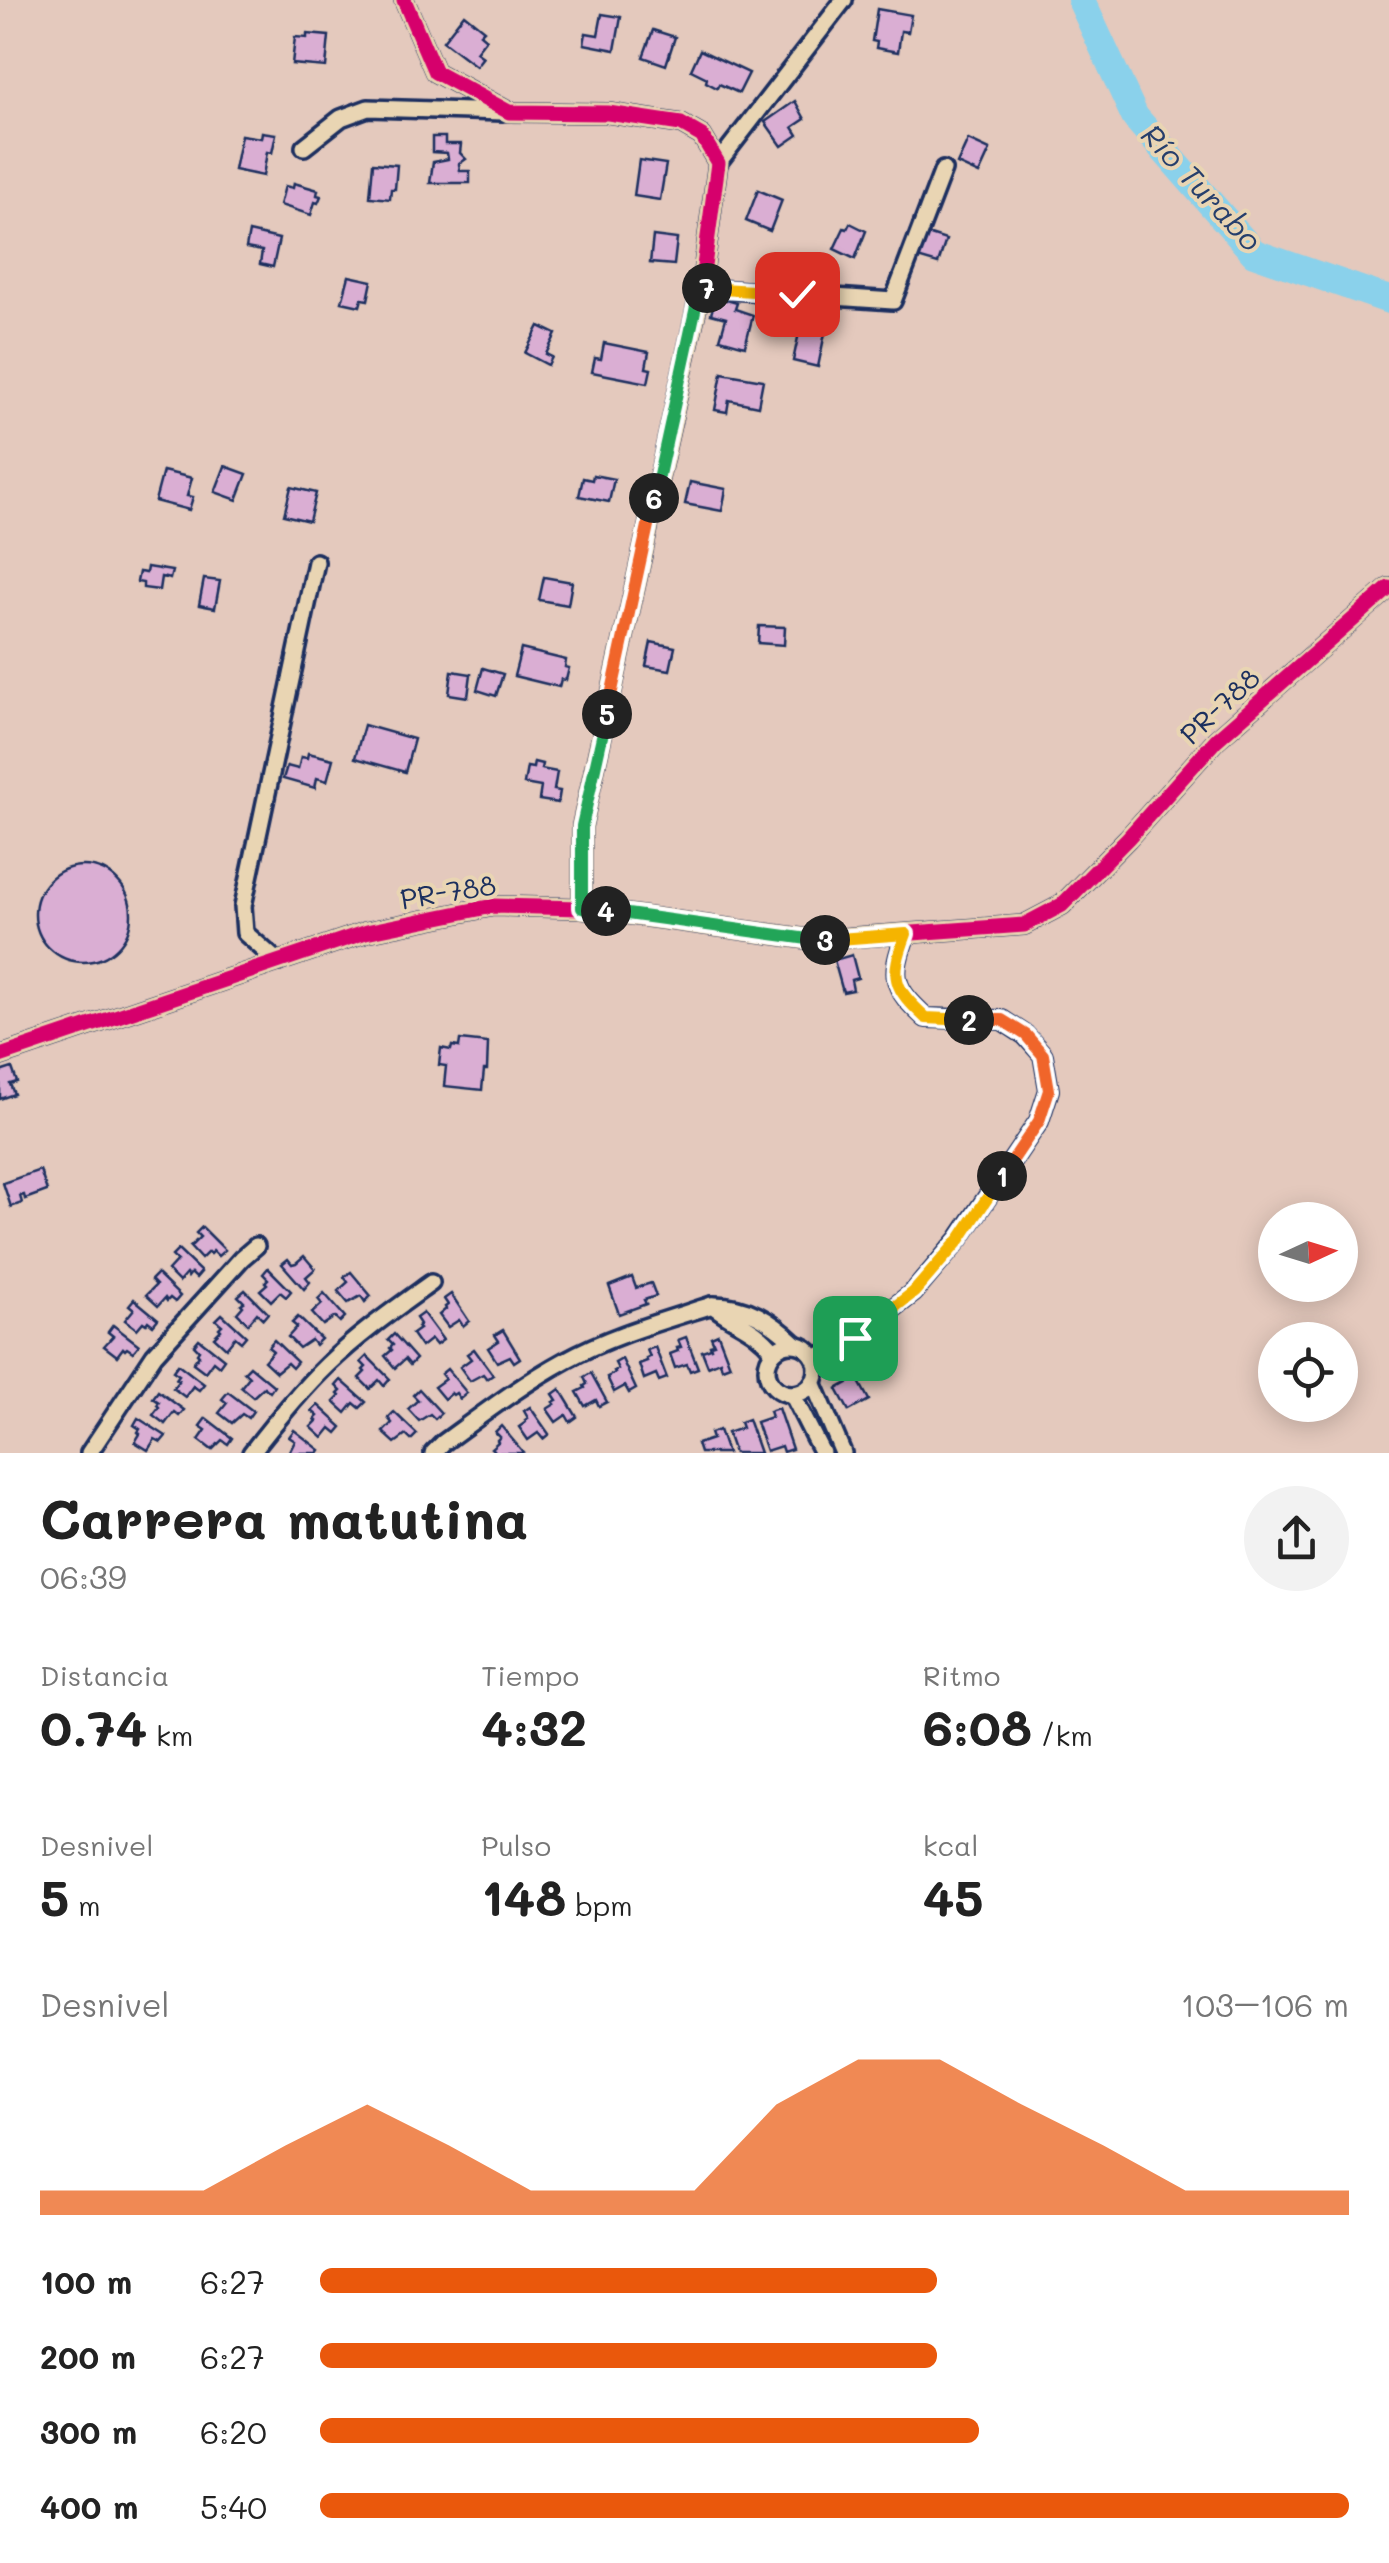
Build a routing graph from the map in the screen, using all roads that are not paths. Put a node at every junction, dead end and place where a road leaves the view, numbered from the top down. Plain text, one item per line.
1 (404, 0) edge
2 (844, 0) edge
3 (509, 112) junction
4 (304, 147) dead end
5 (718, 163) junction
6 (942, 170) dead end
7 (700, 288) junction
8 (316, 562) dead end
9 (1389, 588) edge
10 (582, 908) junction
11 (906, 934) junction
12 (278, 962) junction
13 (0, 1056) edge
14 (256, 1246) dead end
15 (431, 1283) dead end
16 (746, 1317) junction
17 (796, 1344) junction
18 (774, 1351) junction
19 (815, 1358) junction
20 (814, 1382) junction
21 (792, 1394) junction
22 (89, 1453) edge
23 (251, 1453) edge
24 (433, 1453) edge
25 (822, 1453) edge
26 (843, 1453) edge

1 - 3 street
2 - 5 street
3 - 4 street
3 - 5 street
5 - 7 street
6 - 7 street
7 - 10 street
8 - 12 street
9 - 11 street, PR-788 / PR-788
10 - 11 street, PR-788 / PR-788
10 - 12 street, PR-788 / PR-788
11 - 19 street
12 - 13 street, PR-788 / PR-788
14 - 22 street
15 - 23 street
16 - 17 street
16 - 18 street
16 - 24 street
17 - 18 street
17 - 19 street
18 - 21 street
19 - 20 street
20 - 21 street
20 - 26 street
21 - 25 street

